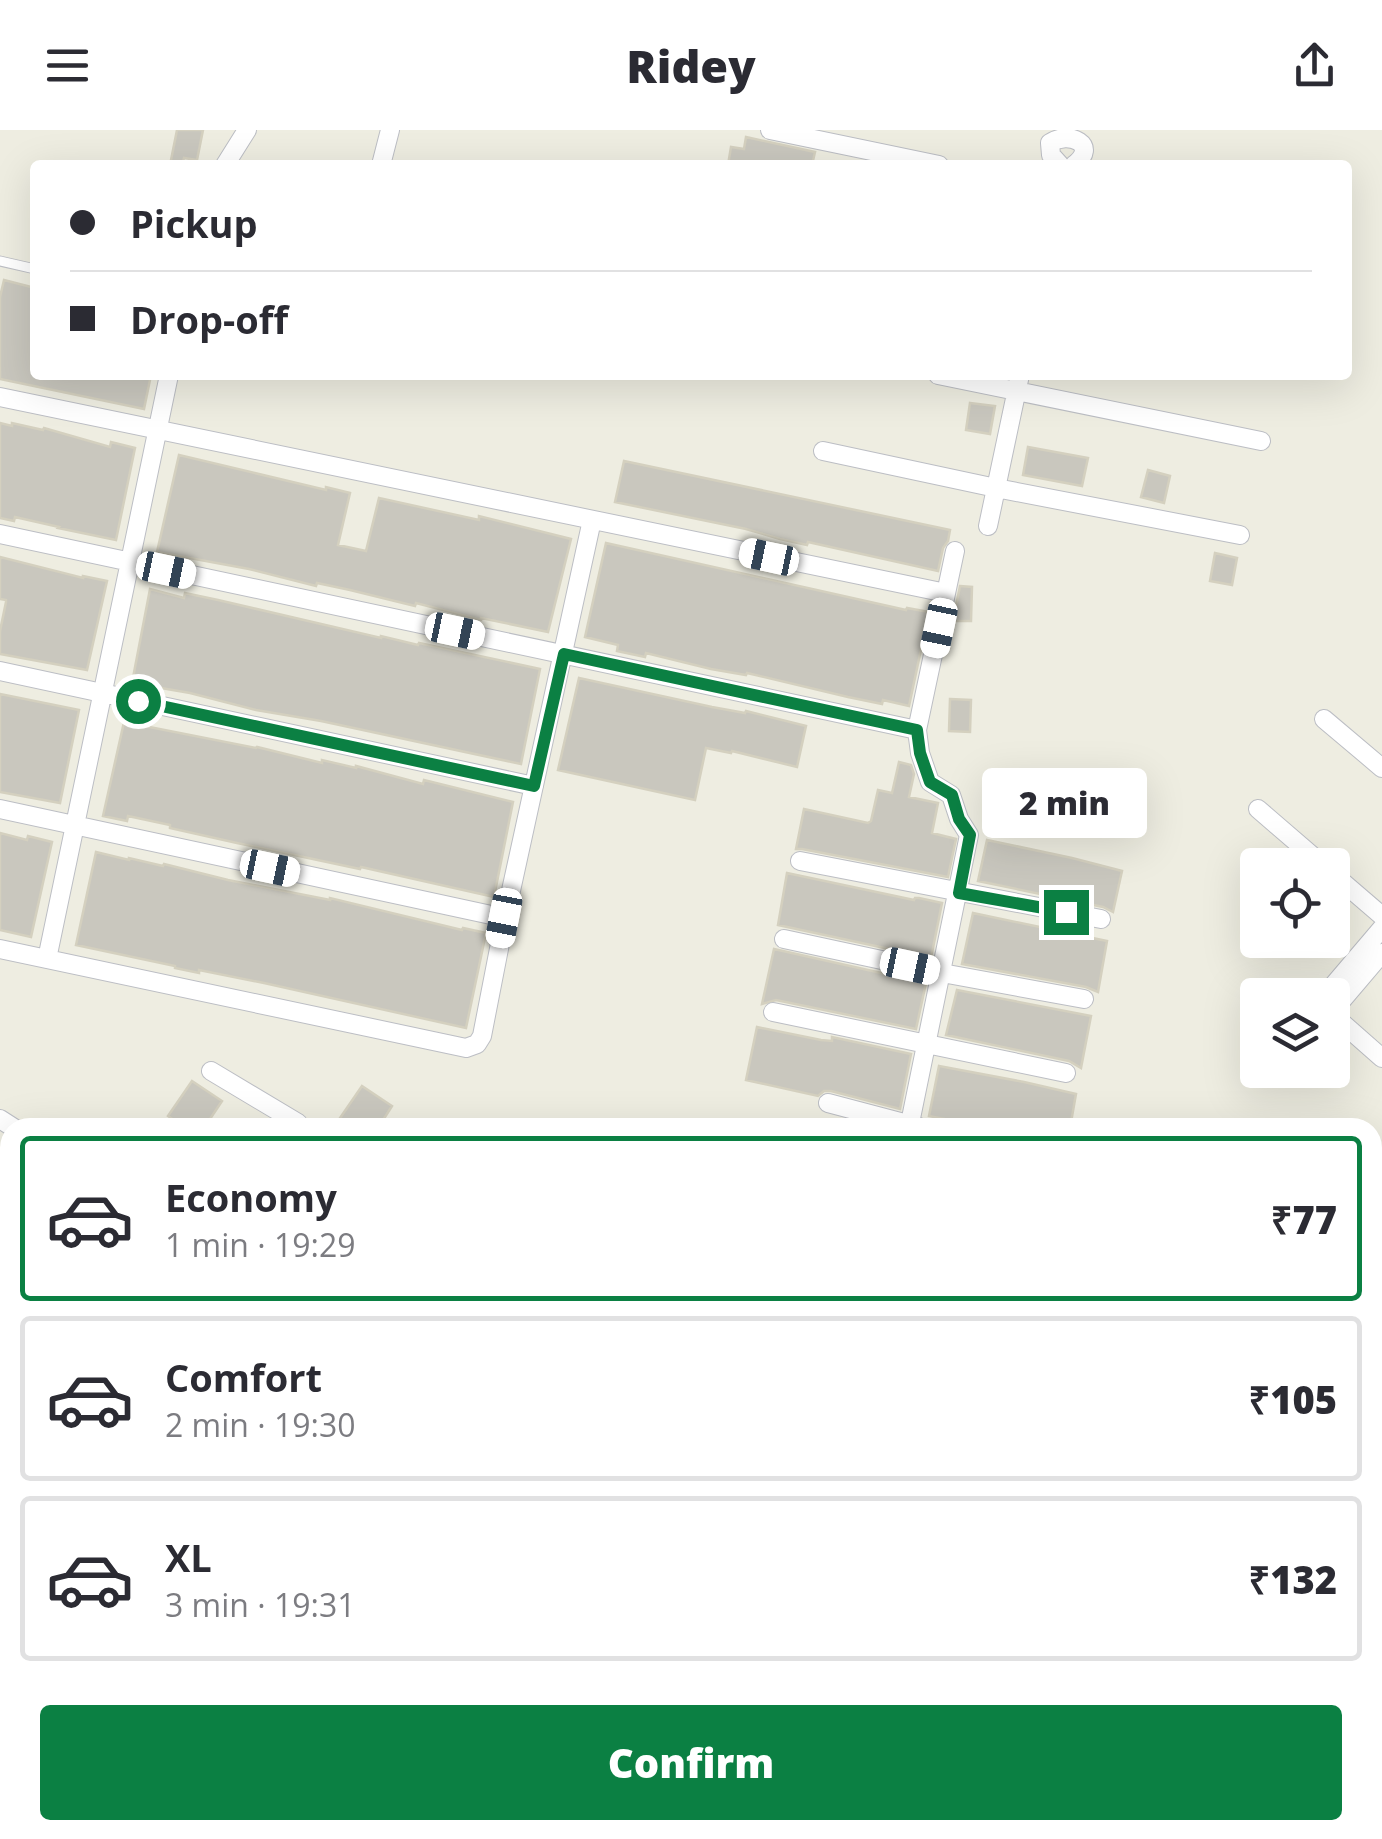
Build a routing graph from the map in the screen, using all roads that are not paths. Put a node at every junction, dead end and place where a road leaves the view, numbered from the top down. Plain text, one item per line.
1 (247, 130) edge
2 (390, 130) edge
3 (770, 130) edge
4 (1069, 131) edge
5 (228, 160) edge
6 (382, 160) edge
7 (916, 160) edge
8 (1055, 160) edge
9 (1080, 160) edge
10 (0, 261) edge
11 (30, 267) edge
12 (168, 380) edge
13 (988, 380) edge
14 (1018, 383) edge
15 (0, 397) edge
16 (158, 430) junction
17 (1260, 441) dead end
18 (824, 450) dead end
19 (996, 488) junction
20 (592, 520) junction
21 (988, 526) dead end
22 (0, 534) edge
23 (1240, 536) dead end
24 (955, 551) dead end
25 (130, 562) junction
26 (946, 594) junction
27 (564, 654) junction
28 (0, 671) edge
29 (103, 694) junction
30 (1324, 719) dead end
31 (917, 730) junction
32 (1382, 768) edge
33 (534, 786) junction
34 (1258, 809) dead end
35 (0, 810) edge
36 (75, 826) junction
37 (1303, 848) edge
38 (800, 861) dead end
39 (1350, 889) edge
40 (959, 893) junction
41 (1382, 916) edge
42 (504, 918) junction
43 (1101, 919) dead end
44 (1382, 928) edge
45 (784, 939) dead end
46 (0, 949) edge
47 (1382, 952) edge
48 (47, 959) junction
49 (942, 973) junction
50 (1339, 978) edge
51 (1350, 991) edge
52 (1084, 999) dead end
53 (773, 1012) dead end
54 (1350, 1029) edge
55 (926, 1044) junction
56 (1382, 1058) edge
57 (210, 1071) dead end
58 (1066, 1074) dead end
59 (828, 1102) dead end
60 (287, 1118) edge
61 (882, 1118) edge
62 (914, 1118) edge

1 - 5 street
2 - 6 street
3 - 7 street
4 - 8 street
4 - 9 street
10 - 11 lane
12 - 16 street
13 - 14 street
14 - 17 street
14 - 19 street
15 - 16 street
16 - 20 street
16 - 25 street
18 - 19 street
19 - 21 street
19 - 23 street
20 - 26 street
20 - 27 street
22 - 25 street
24 - 26 street
25 - 27 street
25 - 29 street
26 - 31 street
27 - 31 street
27 - 33 street
28 - 29 street
29 - 33 street
29 - 36 street
30 - 32 street
31 - 40 street
33 - 42 street
34 - 37 street
35 - 36 street
36 - 42 street
36 - 48 street
38 - 40 street
39 - 41 street
40 - 43 street
40 - 49 street
42 - 48 street
44 - 50 street
45 - 49 street
46 - 48 street
47 - 51 street
49 - 52 street
49 - 55 street
53 - 55 street
54 - 56 street
55 - 58 street
55 - 62 street
57 - 60 street
59 - 61 street

